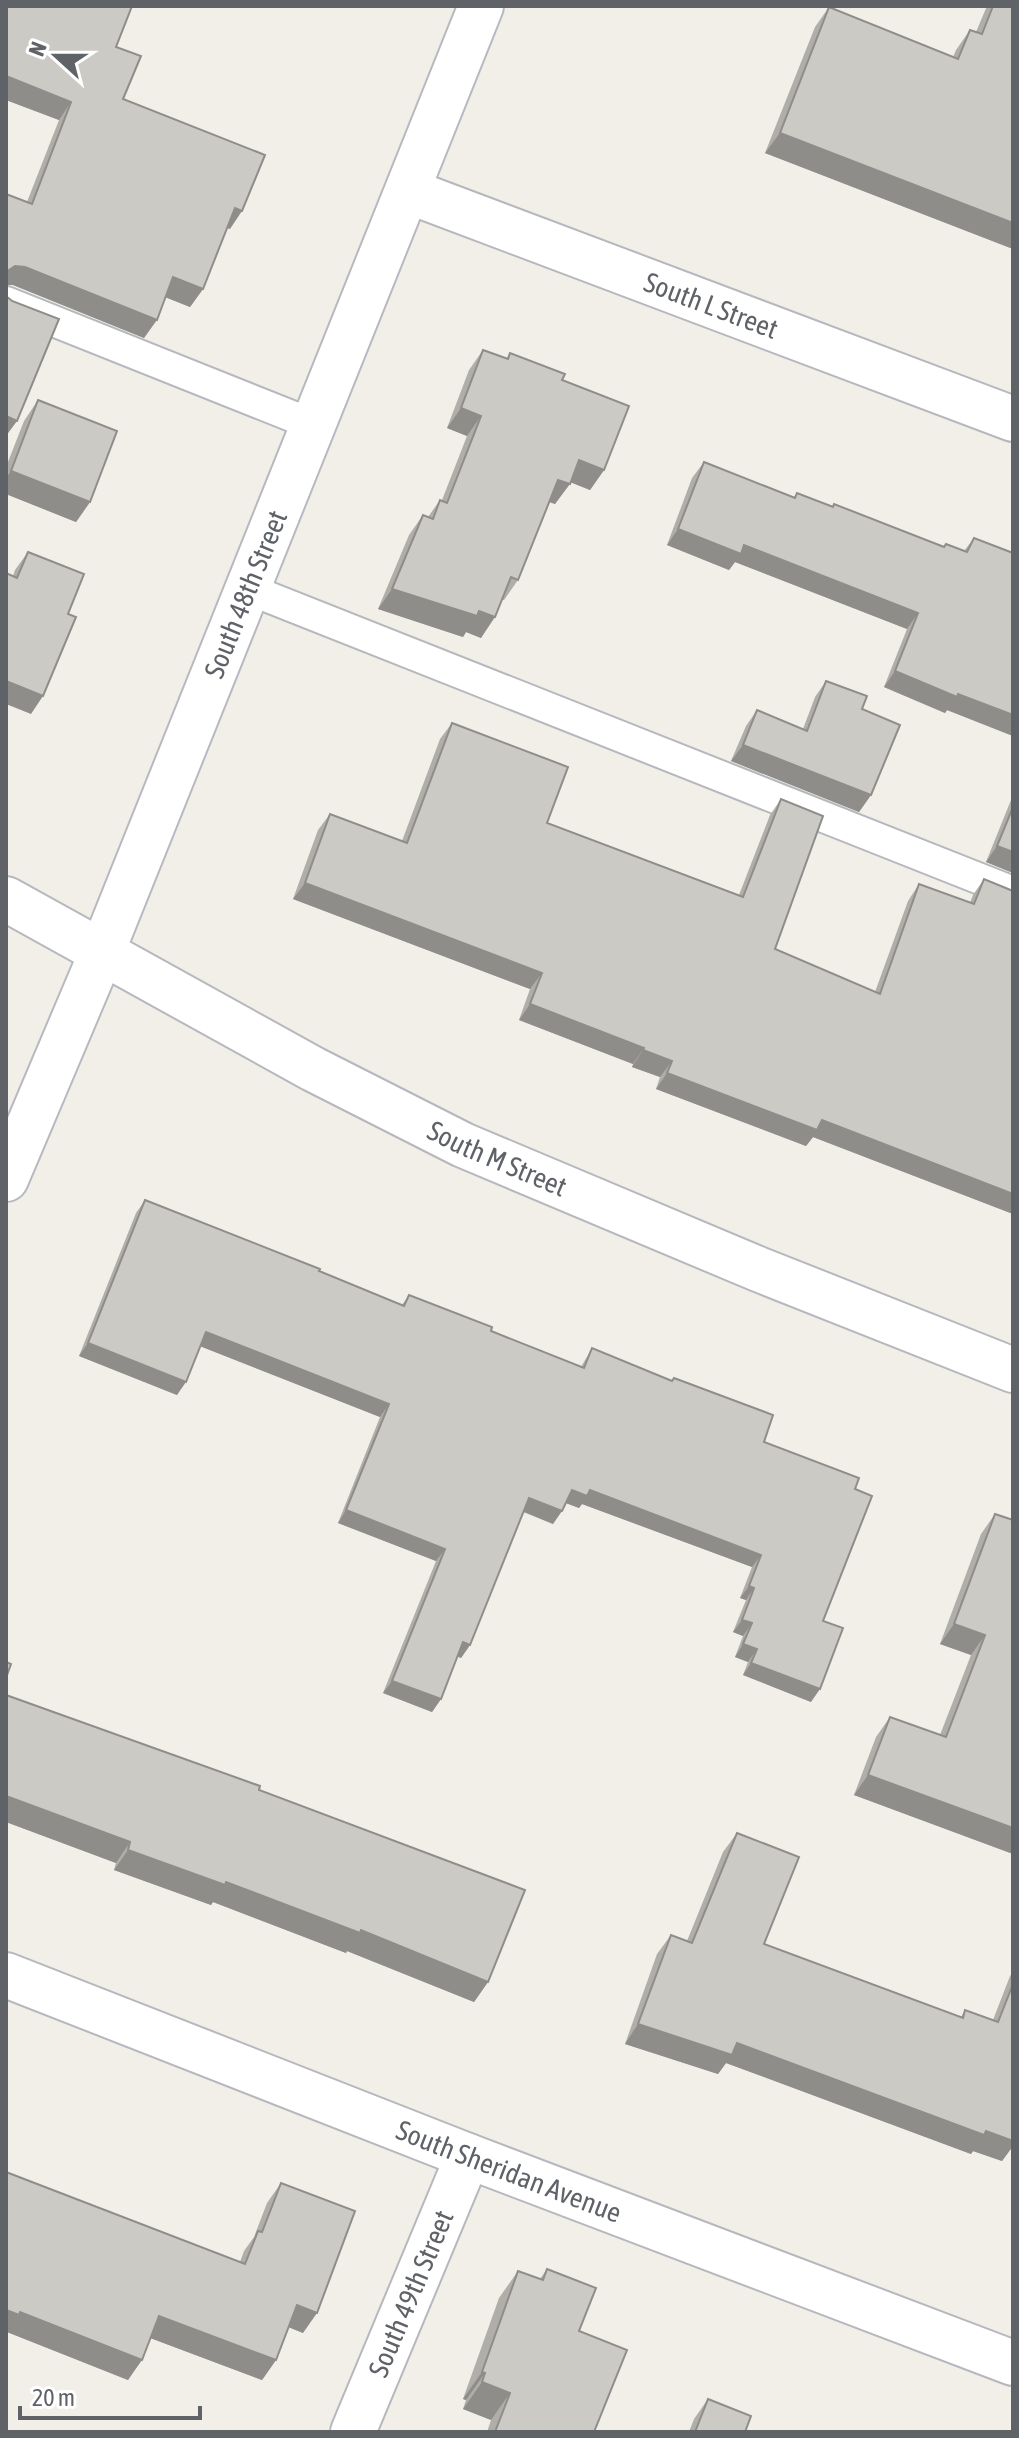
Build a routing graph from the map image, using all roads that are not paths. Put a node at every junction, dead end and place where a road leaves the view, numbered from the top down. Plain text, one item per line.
1 (481, 6) edge
2 (408, 191) junction
3 (6, 302) edge
4 (1013, 419) edge
5 (314, 425) junction
6 (248, 589) junction
7 (1013, 892) edge
8 (6, 899) edge
9 (102, 952) junction
10 (6, 1179) edge
11 (1013, 1370) edge
12 (6, 1975) edge
13 (468, 2156) junction
14 (1013, 2363) edge
15 (353, 2432) edge

1 - 2 street, South 48th Street
2 - 4 street, South L Street
2 - 5 street, South 48th Street
3 - 5 lane
5 - 6 street, South 48th Street
6 - 7 lane
6 - 9 street, South 48th Street
8 - 9 street, South M Street
9 - 10 street, South 48th Street
9 - 11 street, South M Street
12 - 13 street, South Sheridan Avenue
13 - 14 street, South Sheridan Avenue
13 - 15 street, South 49th Street

